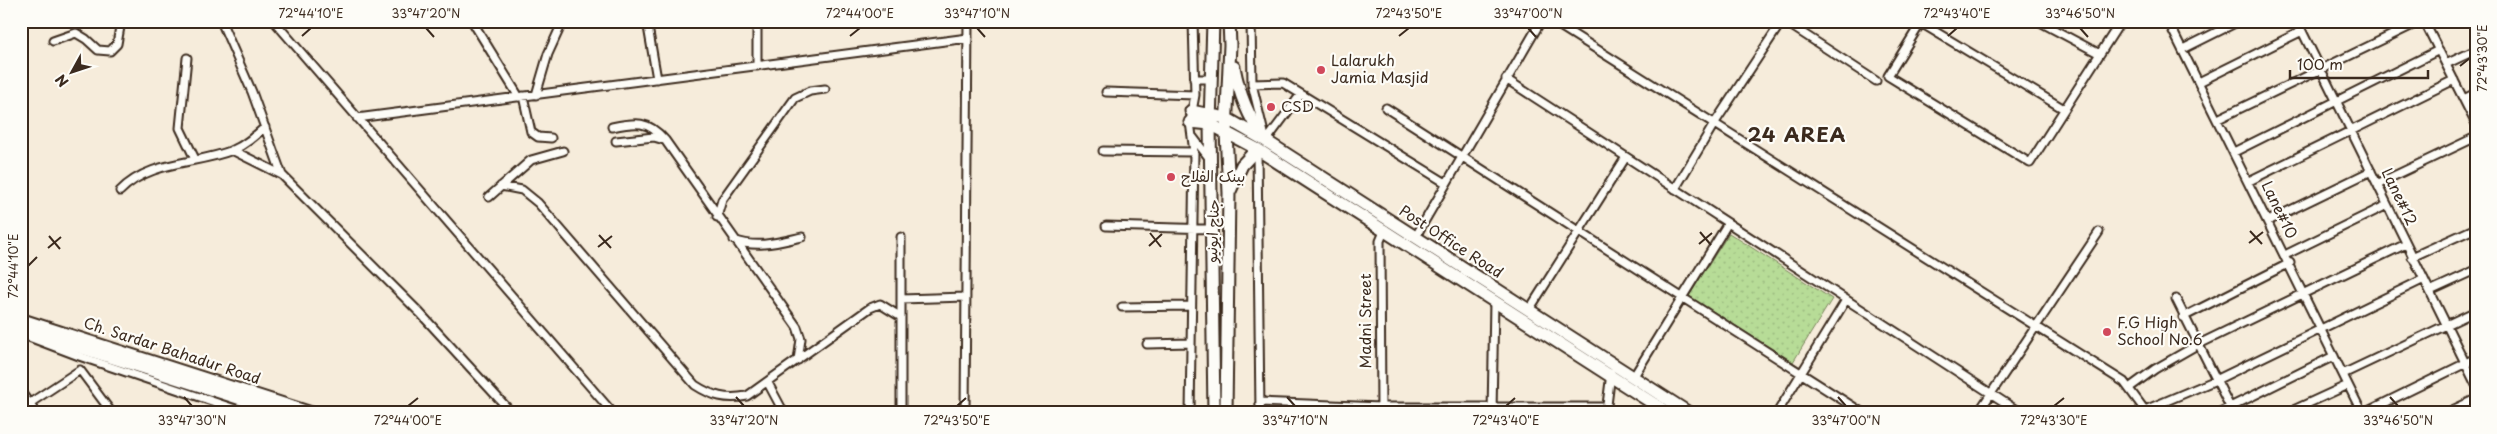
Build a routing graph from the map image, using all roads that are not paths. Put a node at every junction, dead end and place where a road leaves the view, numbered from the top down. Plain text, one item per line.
1 (121, 21) edge
2 (221, 21) edge
3 (274, 21) edge
4 (472, 21) edge
5 (563, 21) edge
6 (647, 21) edge
7 (757, 21) edge
8 (968, 21) edge
9 (1193, 21) edge
10 (1212, 21) edge
11 (1229, 21) edge
12 (1251, 21) edge
13 (1542, 21) edge
14 (1552, 21) edge
15 (1783, 21) edge
16 (2038, 21) edge
17 (2121, 21) edge
18 (2168, 21) edge
19 (2239, 21) edge
20 (2297, 21) edge
21 (2437, 21) edge
22 (1922, 22) edge
23 (2424, 23) edge
24 (2302, 31) junction
25 (968, 38) junction
26 (53, 41) dead end
27 (1230, 46) junction
28 (2183, 49) junction
29 (2439, 50) junction
30 (2476, 50) edge
31 (2100, 54) junction
32 (187, 58) dead end
33 (2446, 64) junction
34 (757, 66) junction
35 (2321, 70) junction
36 (1212, 78) junction
37 (657, 79) junction
38 (1194, 79) junction
39 (1506, 80) junction
40 (1876, 80) dead end
41 (2454, 80) junction
42 (2199, 82) junction
43 (1252, 84) junction
44 (825, 89) dead end
45 (1106, 92) dead end
46 (1301, 94) junction
47 (2476, 94) edge
48 (536, 95) junction
49 (1195, 95) junction
50 (521, 96) junction
51 (2464, 99) junction
52 (2337, 102) junction
53 (1386, 108) dead end
54 (2064, 109) junction
55 (1191, 116) junction
56 (357, 118) junction
57 (1226, 118) junction
58 (1210, 119) junction
59 (2218, 119) junction
60 (1714, 124) junction
61 (2476, 124) edge
62 (612, 127) dead end
63 (265, 128) junction
64 (2351, 131) junction
65 (1226, 132) junction
66 (1193, 136) junction
67 (2476, 137) edge
68 (551, 138) dead end
69 (665, 140) junction
70 (616, 141) dead end
71 (1262, 145) junction
72 (232, 150) junction
73 (563, 151) dead end
74 (1103, 151) dead end
75 (1194, 152) junction
76 (2234, 152) junction
77 (1461, 157) junction
78 (1626, 157) junction
79 (195, 159) junction
80 (1212, 161) junction
81 (2371, 171) junction
82 (282, 175) junction
83 (2249, 181) junction
84 (1446, 183) junction
85 (2377, 184) junction
86 (501, 186) junction
87 (1675, 189) junction
88 (120, 190) dead end
89 (1229, 192) junction
90 (488, 197) dead end
91 (2387, 204) junction
92 (717, 217) junction
93 (2268, 221) junction
94 (1728, 223) junction
95 (1106, 226) dead end
96 (1388, 226) junction
97 (1193, 227) junction
98 (2476, 228) edge
99 (1213, 229) junction
100 (1579, 232) junction
101 (2099, 232) dead end
102 (802, 236) dead end
103 (1416, 236) junction
104 (901, 237) dead end
105 (734, 240) junction
106 (2406, 244) junction
107 (2285, 255) junction
108 (2412, 256) junction
109 (2290, 264) junction
110 (2476, 270) edge
111 (2424, 279) junction
112 (2430, 291) junction
113 (2304, 293) junction
114 (966, 297) junction
115 (1682, 299) junction
116 (2176, 299) dead end
117 (901, 300) junction
118 (1846, 300) junction
119 (1494, 301) junction
120 (1191, 306) junction
121 (1122, 307) dead end
122 (1529, 310) junction
123 (2476, 311) edge
124 (901, 317) junction
125 (2183, 317) junction
126 (21, 319) edge
127 (2446, 325) junction
128 (2035, 328) junction
129 (21, 329) edge
130 (2322, 330) junction
131 (21, 334) edge
132 (1191, 343) junction
133 (1147, 344) dead end
134 (2197, 345) junction
135 (79, 356) junction
136 (2334, 356) junction
137 (2476, 358) edge
138 (798, 360) junction
139 (2465, 363) junction
140 (1616, 364) junction
141 (80, 370) junction
142 (1799, 374) junction
143 (2343, 374) junction
144 (1610, 375) junction
145 (1634, 376) junction
146 (2216, 380) junction
147 (768, 383) junction
148 (2348, 384) junction
149 (2476, 384) edge
150 (2130, 388) junction
151 (21, 392) edge
152 (1991, 394) junction
153 (2476, 399) edge
154 (1260, 402) junction
155 (29, 403) junction
156 (21, 409) edge
157 (1492, 409) edge
158 (1381, 410) edge
159 (1606, 410) edge
160 (2232, 410) edge
161 (2141, 411) edge
162 (36, 413) edge
163 (112, 413) edge
164 (247, 413) edge
165 (283, 413) edge
166 (313, 413) edge
167 (512, 413) edge
168 (612, 413) edge
169 (784, 413) edge
170 (901, 413) edge
171 (965, 413) edge
172 (1190, 413) edge
173 (1214, 413) edge
174 (1226, 413) edge
175 (1260, 413) edge
176 (1668, 413) edge
177 (1689, 413) edge
178 (1777, 413) edge
179 (1862, 413) edge
180 (1978, 413) edge
181 (2021, 413) edge
182 (2218, 413) edge
183 (2287, 413) edge
184 (2363, 413) edge
185 (2446, 413) edge

1 - 26 street
2 - 63 street
3 - 56 street
4 - 50 street
5 - 48 street
6 - 37 street
7 - 34 street
8 - 25 street
9 - 38 street
10 - 36 main road, جناح ایونیو
11 - 27 main road, جناح ایونیو
12 - 43 street
13 - 39 street
14 - 60 street
15 - 40 street
15 - 60 street
16 - 31 street
17 - 31 street
18 - 28 street, Lane#10
19 - 28 street
20 - 24 street, Lane#12
21 - 23 street
22 - 54 street
22 - 54 street
23 - 29 street
23 - 35 street
24 - 35 street, Lane#12
24 - 42 street
25 - 34 street
25 - 114 street
27 - 57 main road, جناح ایونیو
27 - 71 main road
28 - 42 street, Lane#10
29 - 33 street
29 - 52 street
30 - 33 street
31 - 54 street
32 - 79 street
33 - 41 street
34 - 37 street
35 - 52 street, Lane#12
35 - 59 street
36 - 38 street
36 - 58 main road, جناح ایونیو
37 - 48 street
38 - 49 street
39 - 77 street
39 - 78 street
41 - 51 street
41 - 64 street
42 - 59 street, Lane#10
43 - 46 street
43 - 71 street
44 - 92 street
45 - 49 street
46 - 71 street
46 - 84 street
47 - 51 street
48 - 50 street
49 - 55 street
50 - 56 street
50 - 68 street
51 - 61 street
52 - 64 street, Lane#12
52 - 76 street
53 - 77 street
55 - 58 main road, Post Office Road
55 - 66 street
56 - 168 street
57 - 58 main road, Post Office Road
57 - 65 main road, جناح ایونیو
57 - 71 main road, Post Office Road
58 - 65 main road, Post Office Road
58 - 80 main road, جناح ایونیو
59 - 76 street, Lane#10
60 - 87 street
60 - 128 street
62 - 69 street
63 - 72 street
63 - 82 street
64 - 81 street, Lane#12
64 - 83 street
65 - 71 main road, Post Office Road
65 - 89 main road, جناح ایونیو
66 - 75 street
66 - 80 street
67 - 85 street
69 - 70 street
69 - 92 street
71 - 89 main road
71 - 96 main road, Post Office Road
71 - 154 street
72 - 79 street
72 - 82 street
73 - 86 street
74 - 75 street
75 - 97 street
76 - 83 street, Lane#10
77 - 84 street
77 - 100 street
78 - 87 street
78 - 100 street
79 - 88 street
80 - 99 main road, جناح ایونیو
81 - 85 street, Lane#12
81 - 93 street
82 - 167 street
83 - 93 street, Lane#10
84 - 103 street
85 - 91 street, Lane#12
86 - 90 street
86 - 147 street
87 - 94 street
89 - 174 main road, جناح ایونیو
91 - 106 street, Lane#12
91 - 107 street
92 - 105 street
93 - 107 street, Lane#10
94 - 115 street
94 - 118 street
95 - 97 street
96 - 103 main road, Post Office Road
96 - 119 main road, Post Office Road
96 - 158 street, Madni Street
97 - 99 street
97 - 120 street
98 - 108 street
99 - 173 main road, جناح ایونیو
100 - 115 street
100 - 122 street
101 - 128 street
102 - 105 street
103 - 122 main road, Post Office Road
104 - 117 street
105 - 138 street
106 - 108 street, Lane#12
106 - 113 street
107 - 109 street, Lane#10
108 - 111 street, Lane#12
109 - 113 street, Lane#10
109 - 125 street
110 - 112 street
111 - 112 street, Lane#12
111 - 130 street
112 - 127 street, Lane#12
113 - 130 street, Lane#10
113 - 134 street
114 - 117 street
114 - 171 street
115 - 142 street
115 - 145 street
116 - 125 street
117 - 124 street
118 - 142 street
118 - 152 street
119 - 144 main road, Post Office Road
119 - 157 street
120 - 121 street
120 - 132 street
122 - 140 main road, Post Office Road
123 - 127 street
124 - 138 street
124 - 170 street
125 - 134 street
126 - 166 main road, Ch. Sardar Bahadur Road
127 - 139 street, Lane#12
127 - 143 street
128 - 150 street
128 - 152 street
129 - 165 main road, Ch. Sardar Bahadur Road
130 - 136 street, Lane#10
130 - 146 street
131 - 135 street
132 - 133 street
132 - 172 street
134 - 146 street
134 - 150 street
135 - 141 street
135 - 164 street
136 - 143 street, Lane#10
136 - 160 street
137 - 139 street
138 - 147 street
139 - 149 street, Lane#12
139 - 184 street
140 - 144 street
140 - 145 main road, Post Office Road
141 - 155 street
141 - 163 street
142 - 178 street
142 - 179 street
143 - 148 street, Lane#10
144 - 159 street
144 - 176 main road, Post Office Road
145 - 177 main road, Post Office Road
146 - 160 street
146 - 161 street
147 - 169 street
148 - 183 street
148 - 184 street, Lane#10
150 - 161 street
151 - 155 street
152 - 180 street
152 - 181 street
153 - 185 street
154 - 158 street
154 - 175 street
155 - 156 street
155 - 162 street
157 - 158 street
157 - 159 street
160 - 182 street

